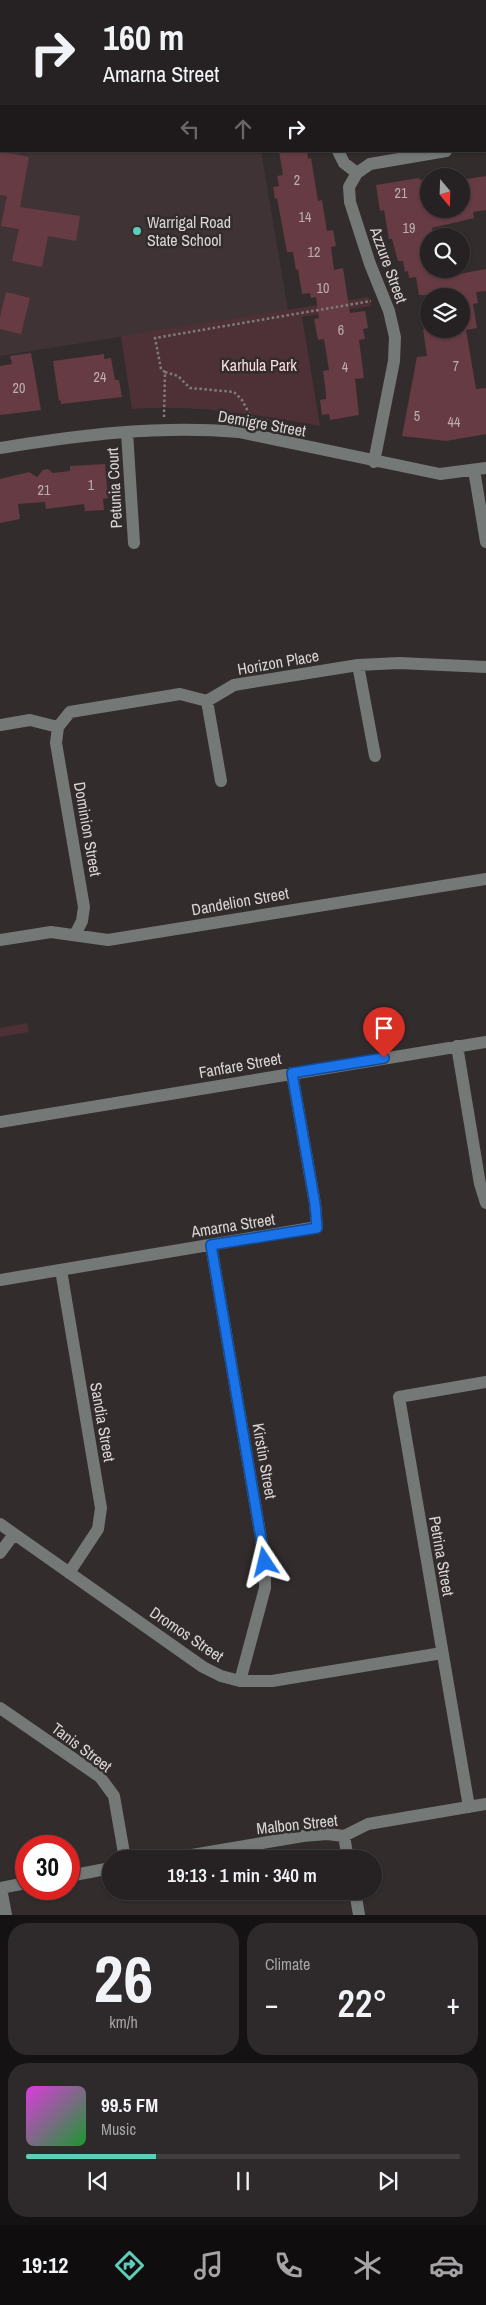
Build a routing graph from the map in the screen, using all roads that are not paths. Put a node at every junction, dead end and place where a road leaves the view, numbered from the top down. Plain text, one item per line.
1 (338, 152) edge
2 (440, 152) edge
3 (356, 173) junction
4 (127, 432) junction
5 (0, 448) edge
6 (374, 462) junction
7 (480, 469) edge
8 (486, 542) edge
9 (134, 543) dead end
10 (358, 665) junction
11 (486, 667) edge
12 (207, 700) junction
13 (0, 725) edge
14 (58, 727) junction
15 (375, 756) dead end
16 (222, 780) dead end
17 (486, 879) edge
18 (75, 935) junction
19 (0, 940) edge
20 (486, 1042) edge
21 (457, 1046) junction
22 (292, 1073) junction
23 (0, 1122) edge
24 (486, 1202) edge
25 (211, 1245) junction
26 (60, 1270) junction
27 (0, 1280) edge
28 (486, 1382) edge
29 (0, 1524) edge
30 (14, 1534) junction
31 (0, 1553) edge
32 (69, 1573) junction
33 (442, 1652) junction
34 (240, 1681) junction
35 (0, 1708) edge
36 (486, 1804) edge
37 (469, 1807) junction
38 (344, 1836) junction
39 (123, 1850) edge
40 (221, 1850) edge
41 (346, 1850) edge
42 (102, 1870) edge
43 (80, 1874) edge
44 (15, 1885) edge
45 (0, 1888) edge
46 (356, 1900) edge
47 (6, 1915) edge
48 (359, 1915) edge

1 - 3 street
2 - 3 street
3 - 6 street, Azzure Street
4 - 5 street, Demigre Street
4 - 6 street, Demigre Street
4 - 9 street, Petunia Court
6 - 7 street, Demigre Street
7 - 8 street
10 - 11 street, Horizon Place
10 - 12 street, Horizon Place
10 - 15 street
12 - 14 street
12 - 16 street
13 - 14 street
14 - 18 street, Dominion Street
17 - 18 street, Dandelion Street
18 - 19 street, Dandelion Street
20 - 21 street, Fanfare Street
21 - 22 street, Fanfare Street
21 - 24 street
22 - 23 street, Fanfare Street
22 - 25 street, Amarna Street
25 - 26 street, Amarna Street
25 - 34 street, Kirstin Street
26 - 27 street, Amarna Street
26 - 32 street, Sandia Street
28 - 33 street, Petrina Street
29 - 30 street, Dromos Street
30 - 31 street
30 - 32 street, Dromos Street
32 - 34 street, Dromos Street
33 - 34 street, Dromos Street
33 - 37 street, Petrina Street
35 - 39 street, Tanis Street
36 - 37 street, Malbon Street
37 - 38 street, Malbon Street
38 - 40 street, Malbon Street
38 - 41 street
42 - 43 street
44 - 45 street
45 - 47 street
46 - 48 street

